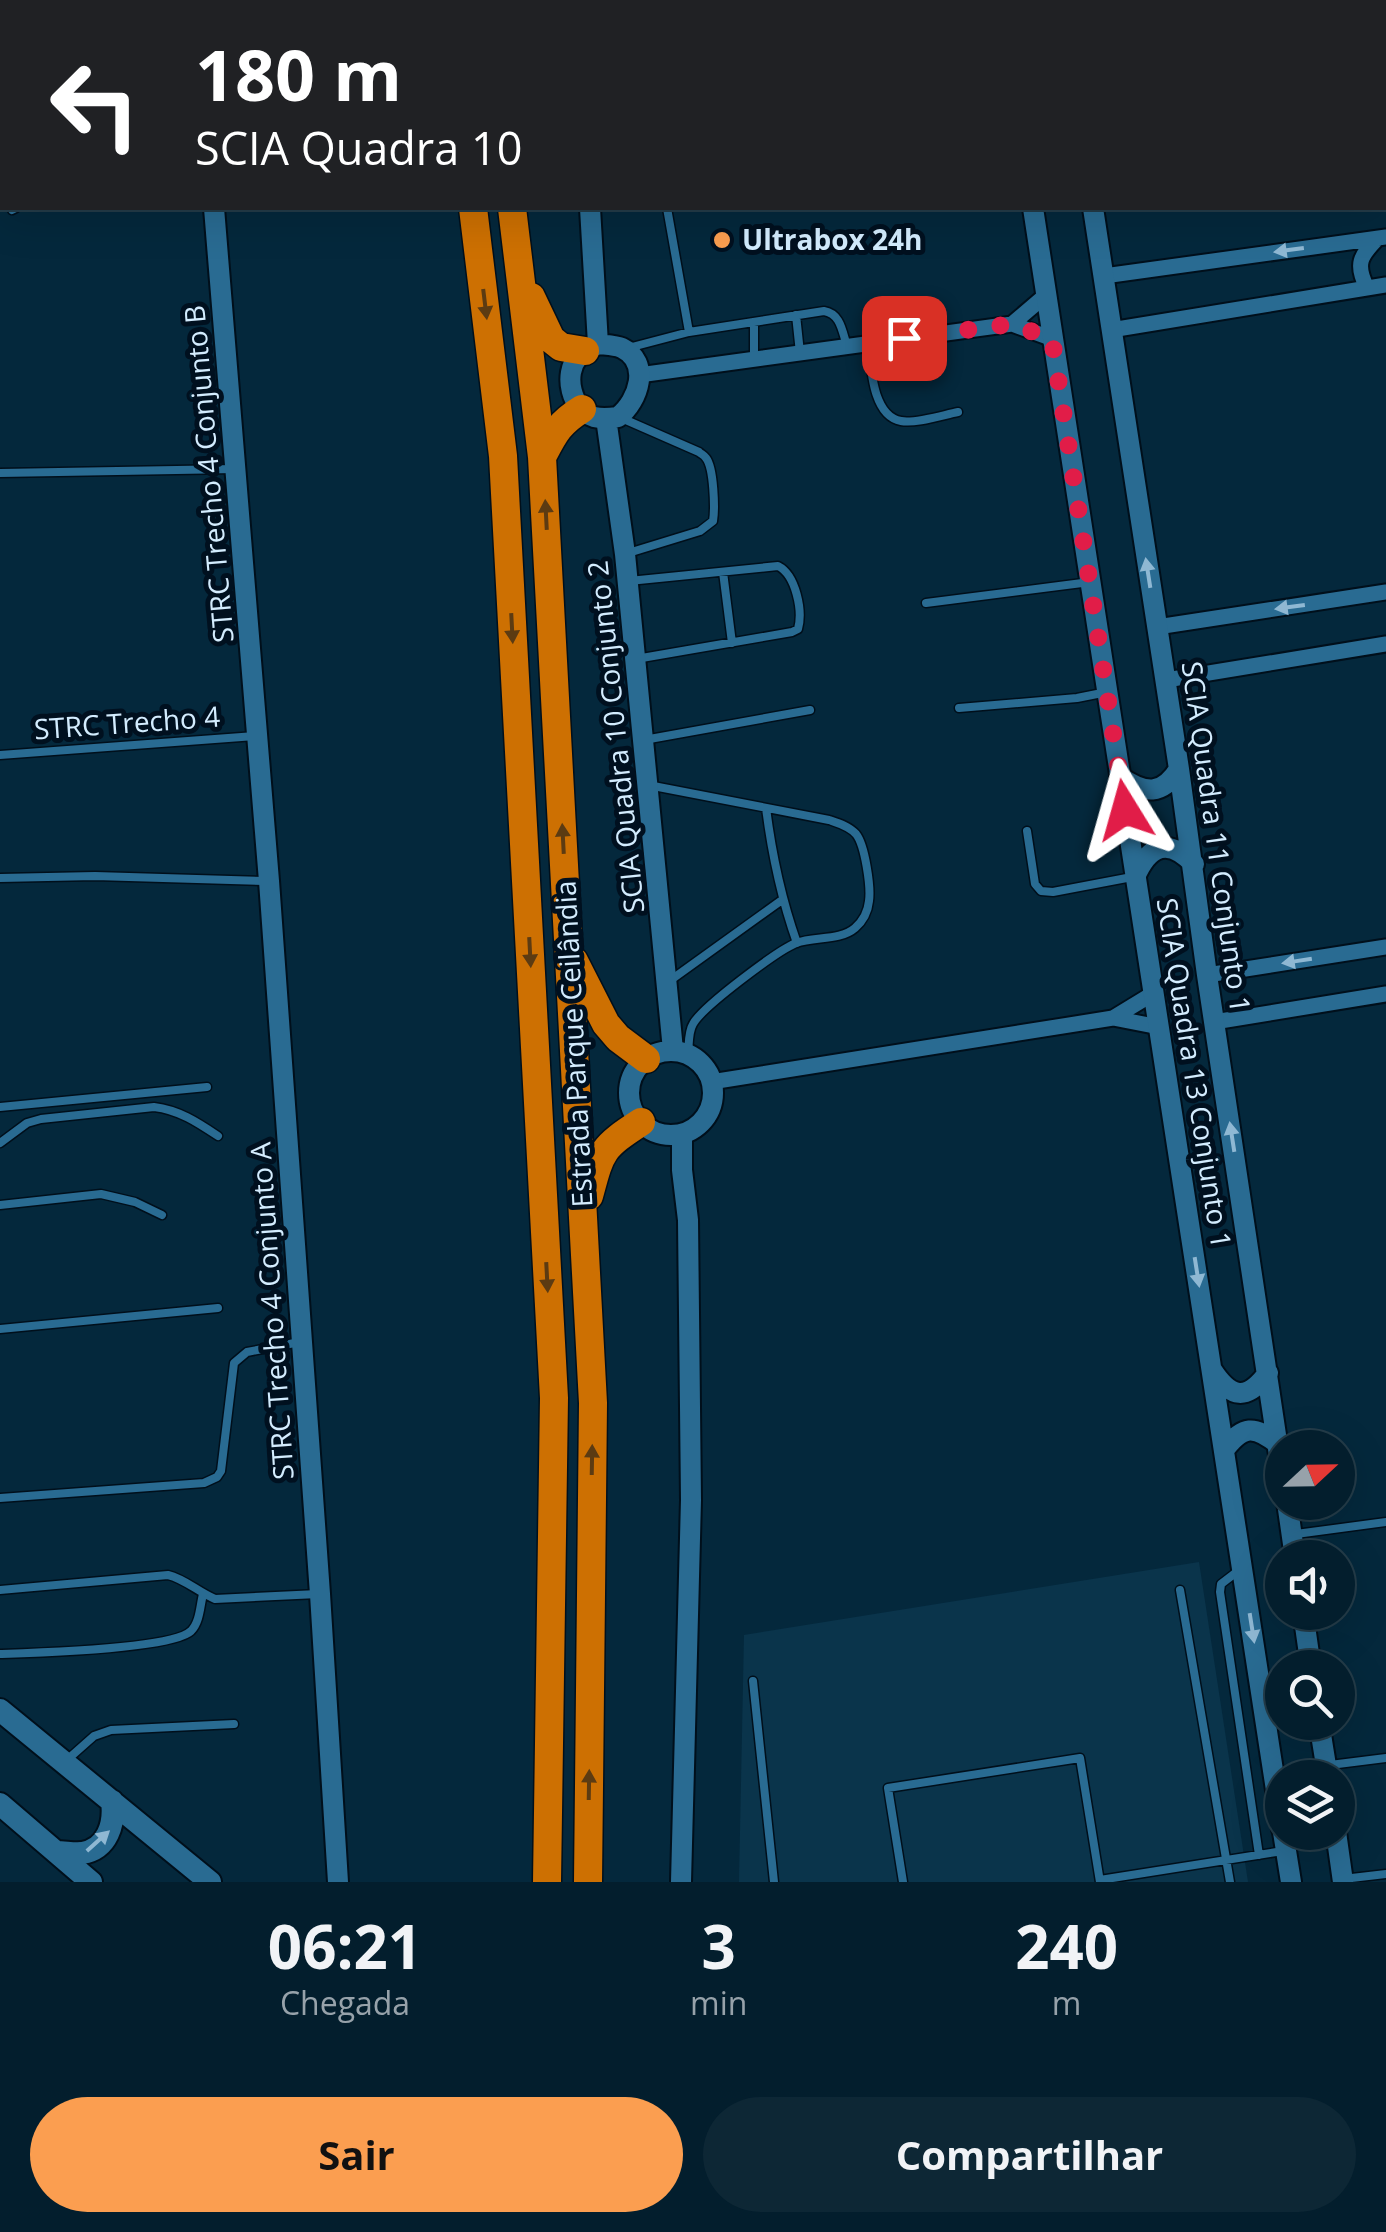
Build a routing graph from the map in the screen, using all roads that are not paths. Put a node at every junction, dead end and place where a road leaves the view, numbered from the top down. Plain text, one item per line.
1 (473, 210) edge
2 (512, 210) edge
3 (590, 210) edge
4 (668, 210) edge
5 (1032, 210) edge
6 (1093, 210) edge
7 (216, 212) edge
8 (1382, 238) edge
9 (516, 246) junction
10 (1104, 276) junction
11 (1386, 285) edge
12 (1368, 288) junction
13 (1046, 295) junction
14 (796, 315) junction
15 (754, 322) junction
16 (1012, 324) junction
17 (1111, 330) junction
18 (689, 332) junction
19 (1052, 339) junction
20 (868, 343) junction
21 (846, 346) junction
22 (591, 348) junction
23 (624, 349) junction
24 (800, 352) junction
25 (754, 359) junction
26 (639, 375) junction
27 (958, 412) dead end
28 (602, 415) junction
29 (542, 457) junction
30 (237, 469) junction
31 (0, 473) edge
32 (626, 554) junction
33 (722, 572) junction
34 (628, 581) junction
35 (1090, 582) junction
36 (1386, 592) edge
37 (926, 603) dead end
38 (1157, 627) junction
39 (732, 643) junction
40 (1386, 644) edge
41 (636, 660) junction
42 (1166, 680) junction
43 (1107, 692) junction
44 (959, 708) dead end
45 (810, 710) dead end
46 (258, 736) junction
47 (644, 740) junction
48 (0, 755) edge
49 (1180, 770) junction
50 (1120, 777) junction
51 (648, 785) junction
52 (766, 808) junction
53 (1027, 832) dead end
54 (1194, 864) junction
55 (1135, 877) junction
56 (0, 878) edge
57 (269, 881) junction
58 (782, 900) junction
59 (796, 943) junction
60 (1386, 947) edge
61 (569, 951) junction
62 (1207, 975) junction
63 (668, 982) junction
64 (1154, 992) junction
65 (1386, 994) edge
66 (1113, 1018) junction
67 (1214, 1022) junction
68 (1160, 1028) junction
69 (681, 1052) junction
70 (646, 1058) junction
71 (711, 1082) junction
72 (207, 1087) dead end
73 (0, 1107) edge
74 (641, 1122) junction
75 (682, 1134) junction
76 (218, 1136) dead end
77 (0, 1143) edge
78 (0, 1205) edge
79 (162, 1215) dead end
80 (583, 1216) junction
81 (218, 1308) dead end
82 (0, 1329) edge
83 (302, 1342) junction
84 (1211, 1368) junction
85 (1268, 1373) junction
86 (1276, 1430) edge
87 (1265, 1435) edge
88 (1224, 1450) junction
89 (0, 1498) edge
90 (1289, 1520) edge
91 (1386, 1522) edge
92 (1292, 1534) junction
93 (1293, 1540) edge
94 (1242, 1568) junction
95 (0, 1590) edge
96 (1180, 1590) dead end
97 (203, 1594) junction
98 (320, 1594) junction
99 (0, 1654) edge
100 (753, 1680) dead end
101 (1, 1706) edge
102 (234, 1724) dead end
103 (1386, 1758) edge
104 (1272, 1760) edge
105 (64, 1762) junction
106 (1355, 1765) edge
107 (112, 1801) junction
108 (0, 1804) edge
109 (1266, 1850) edge
110 (1286, 1850) edge
111 (1339, 1850) edge
112 (57, 1852) junction
113 (1259, 1855) junction
114 (1226, 1860) junction
115 (1386, 1874) edge
116 (1343, 1880) edge
117 (1100, 1881) edge
118 (91, 1882) edge
119 (210, 1882) edge
120 (338, 1882) edge
121 (547, 1882) edge
122 (588, 1882) edge
123 (681, 1882) edge
124 (774, 1882) edge
125 (903, 1882) edge
126 (1230, 1882) edge
127 (1291, 1882) edge

1 -> 121 highway, Estrada Parque Ceilândia
2 - 9 highway, Estrada Parque Ceilândia
3 - 22 street
4 - 18 lane
5 - 13 street, SCIA Quadra 13 Conjunto 1
6 - 10 street, SCIA Quadra 11 Conjunto 1
7 - 30 street, STRC Trecho 4 Conjunto B
8 -> 10 street
8 - 12 street
9 - 22 highway
9 - 29 highway, Estrada Parque Ceilândia
10 - 17 street, SCIA Quadra 11 Conjunto 1
11 - 12 street
12 - 17 street
13 - 16 street
13 - 19 street, SCIA Quadra 13 Conjunto 1
14 - 15 lane
14 - 21 lane
14 - 24 lane
15 - 18 lane
15 - 25 lane
16 - 19 street
16 - 20 street
38 -> 17 street, SCIA Quadra 11 Conjunto 1
18 - 23 lane
19 - 35 street, SCIA Quadra 13 Conjunto 1
20 - 21 street
20 - 27 lane
21 - 24 street
22 - 23 street
22 - 28 street
23 - 26 street
24 - 25 street
25 - 26 street
26 - 28 street
28 - 29 highway
28 - 32 street, SCIA Quadra 10 Conjunto 2
28 - 32 lane
61 -> 29 highway, Estrada Parque Ceilândia
30 - 31 lane
30 - 46 street, STRC Trecho 4 Conjunto B
32 - 34 street, SCIA Quadra 10 Conjunto 2
33 - 34 lane
33 - 39 lane
33 - 39 lane
34 - 41 street, SCIA Quadra 10 Conjunto 2
35 - 37 lane
35 - 43 street, SCIA Quadra 13 Conjunto 1
36 -> 38 street
38 - 42 street, SCIA Quadra 11 Conjunto 1
39 - 41 lane
40 - 42 street
41 - 47 street, SCIA Quadra 10 Conjunto 2
42 - 49 street, SCIA Quadra 11 Conjunto 1
43 - 44 lane
43 - 50 street, SCIA Quadra 13 Conjunto 1
45 - 47 lane
46 - 48 lane, STRC Trecho 4
46 - 57 street, STRC Trecho 4 Conjunto A
47 - 51 street, SCIA Quadra 10 Conjunto 2
49 - 50 street
49 - 54 street, SCIA Quadra 11 Conjunto 1
50 - 55 street, SCIA Quadra 13 Conjunto 1
51 - 52 lane
51 - 63 street, SCIA Quadra 10 Conjunto 2
52 - 58 lane
52 - 59 lane
53 - 55 lane
54 - 55 street
54 - 62 street, SCIA Quadra 11 Conjunto 1
55 - 64 street, SCIA Quadra 13 Conjunto 1
56 - 57 lane
57 - 83 street, STRC Trecho 4 Conjunto A
58 - 59 lane
58 - 63 lane
59 - 69 lane
60 -> 62 street
61 - 70 highway
61 - 80 highway, Estrada Parque Ceilândia
62 - 67 street, SCIA Quadra 11 Conjunto 1
63 - 69 street, SCIA Quadra 10 Conjunto 2
64 - 66 street
64 - 68 street, SCIA Quadra 13 Conjunto 1
65 - 67 street
66 - 68 street
66 - 71 street
85 -> 67 street, SCIA Quadra 11 Conjunto 1
68 -> 84 street, SCIA Quadra 13 Conjunto 1
69 - 70 street
69 - 71 street
70 - 74 street
71 - 75 street
72 - 73 lane
74 - 75 street
74 - 80 highway
75 - 123 street
76 - 77 lane
78 - 79 lane
122 -> 80 highway, Estrada Parque Ceilândia
81 - 82 lane
83 - 89 lane
83 - 98 street, STRC Trecho 4 Conjunto A
84 - 85 street
84 - 88 street, SCIA Quadra 13 Conjunto 1
85 - 86 street, SCIA Quadra 11 Conjunto 1
87 - 88 street
88 - 94 street, SCIA Quadra 13 Conjunto 1
90 - 92 street
91 - 92 lane
92 - 93 street
94 -> 104 street, SCIA Quadra 13 Conjunto 1
94 - 113 lane
95 - 97 lane
96 - 114 lane
97 - 98 lane
97 - 99 lane
98 - 120 street, STRC Trecho 4 Conjunto A
100 - 124 lane
101 - 105 main road
102 - 105 lane
103 - 106 lane
105 - 107 main road
112 -> 107 main road
107 - 119 main road
108 - 112 main road
109 - 113 lane
110 - 127 street, SCIA Quadra 13 Conjunto 1
111 - 116 street
112 - 118 main road
113 - 114 lane
114 - 117 lane
114 - 126 lane
115 - 116 lane
117 - 125 lane

